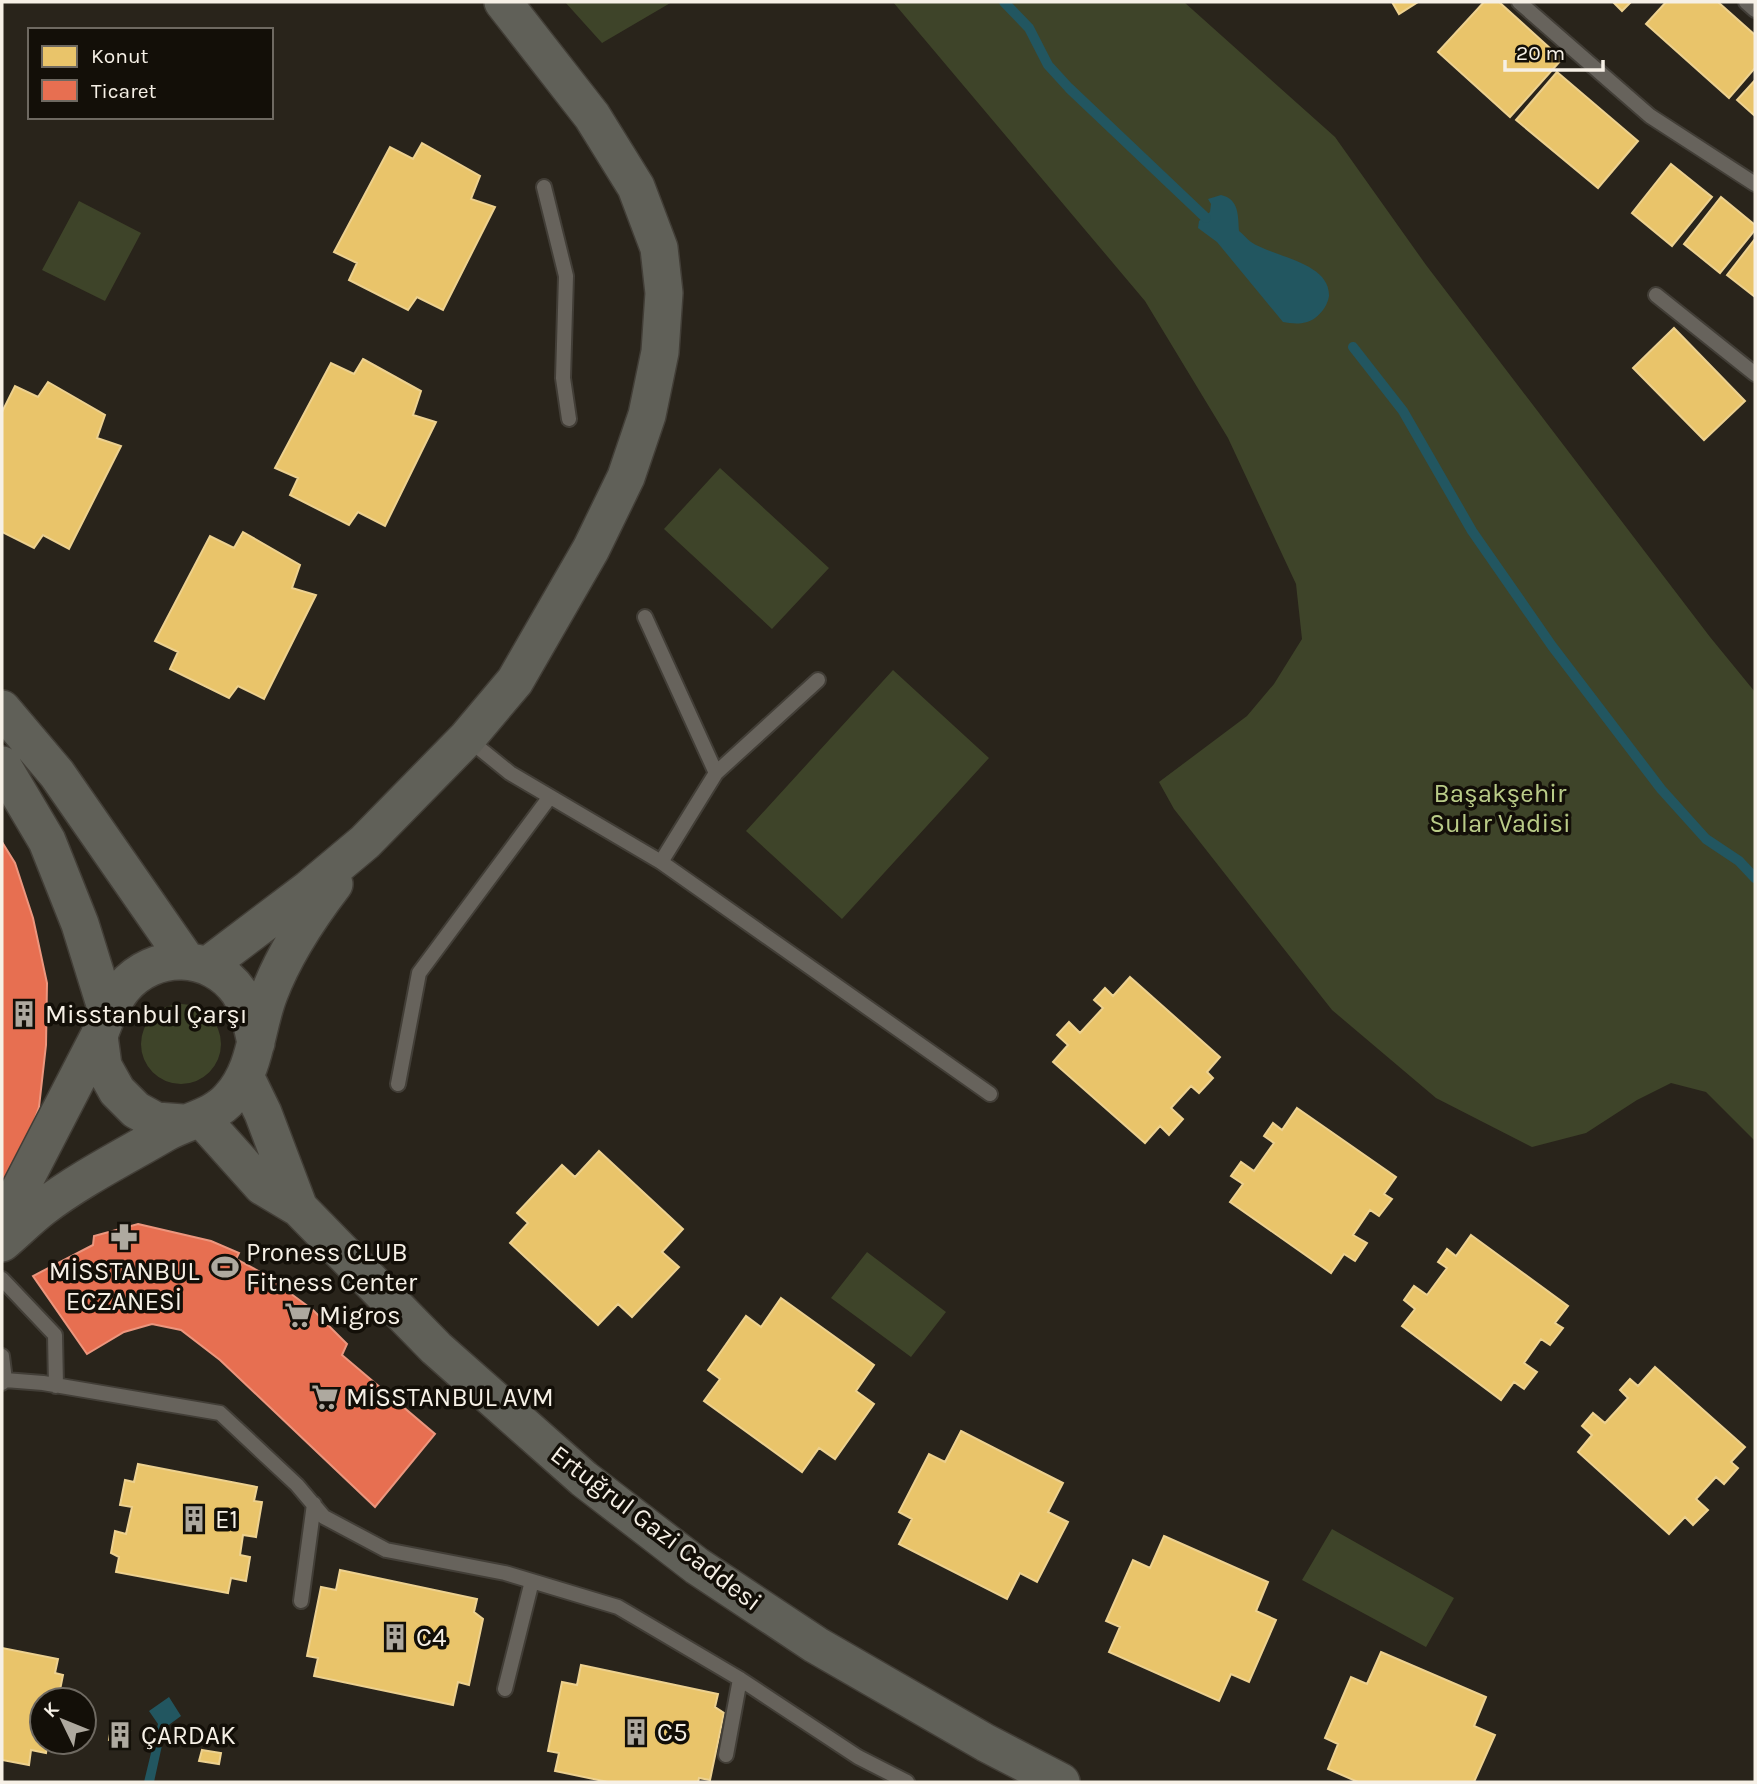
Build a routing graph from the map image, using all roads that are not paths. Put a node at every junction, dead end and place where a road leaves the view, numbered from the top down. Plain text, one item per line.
1 (503, 2) edge
2 (1518, 2) edge
3 (1746, 2) edge
4 (1755, 10) edge
5 (1755, 184) edge
6 (544, 187) dead end
7 (1656, 295) dead end
8 (1755, 374) edge
9 (569, 419) dead end
10 (645, 617) dead end
11 (818, 680) dead end
12 (2, 709) edge
13 (467, 738) junction
14 (2, 765) edge
15 (716, 773) junction
16 (549, 798) junction
17 (365, 842) junction
18 (661, 862) junction
19 (196, 963) junction
20 (103, 1023) junction
21 (251, 1061) junction
22 (398, 1084) dead end
23 (990, 1094) dead end
24 (192, 1121) junction
25 (299, 1208) junction
26 (2, 1224) edge
27 (2, 1243) edge
28 (2, 1279) edge
29 (2, 1356) edge
30 (3, 1382) edge
31 (56, 1386) junction
32 (314, 1504) junction
33 (532, 1581) junction
34 (301, 1601) dead end
35 (740, 1679) junction
36 (505, 1689) dead end
37 (726, 1755) dead end
38 (907, 1782) edge
39 (1061, 1782) edge

1 - 13 street
2 - 5 lane
3 - 4 lane
6 - 9 lane
7 - 8 lane
10 - 15 lane
11 - 15 lane
12 - 19 street
13 - 16 lane
13 - 17 street
14 - 20 street
15 - 18 lane
16 - 18 lane
16 - 22 lane
17 - 19 street
17 - 21 street
18 - 23 lane
19 - 20 street
19 - 21 street
20 - 24 street
20 - 26 street
21 - 24 street
21 - 25 street
24 - 25 street
24 - 27 street
25 - 39 street, Ertuğrul Gazi Caddesi
28 - 31 lane
29 - 30 lane
30 - 31 lane
31 - 32 lane
32 - 33 lane
32 - 34 lane
33 - 35 lane
33 - 36 lane
35 - 37 lane
35 - 38 lane

